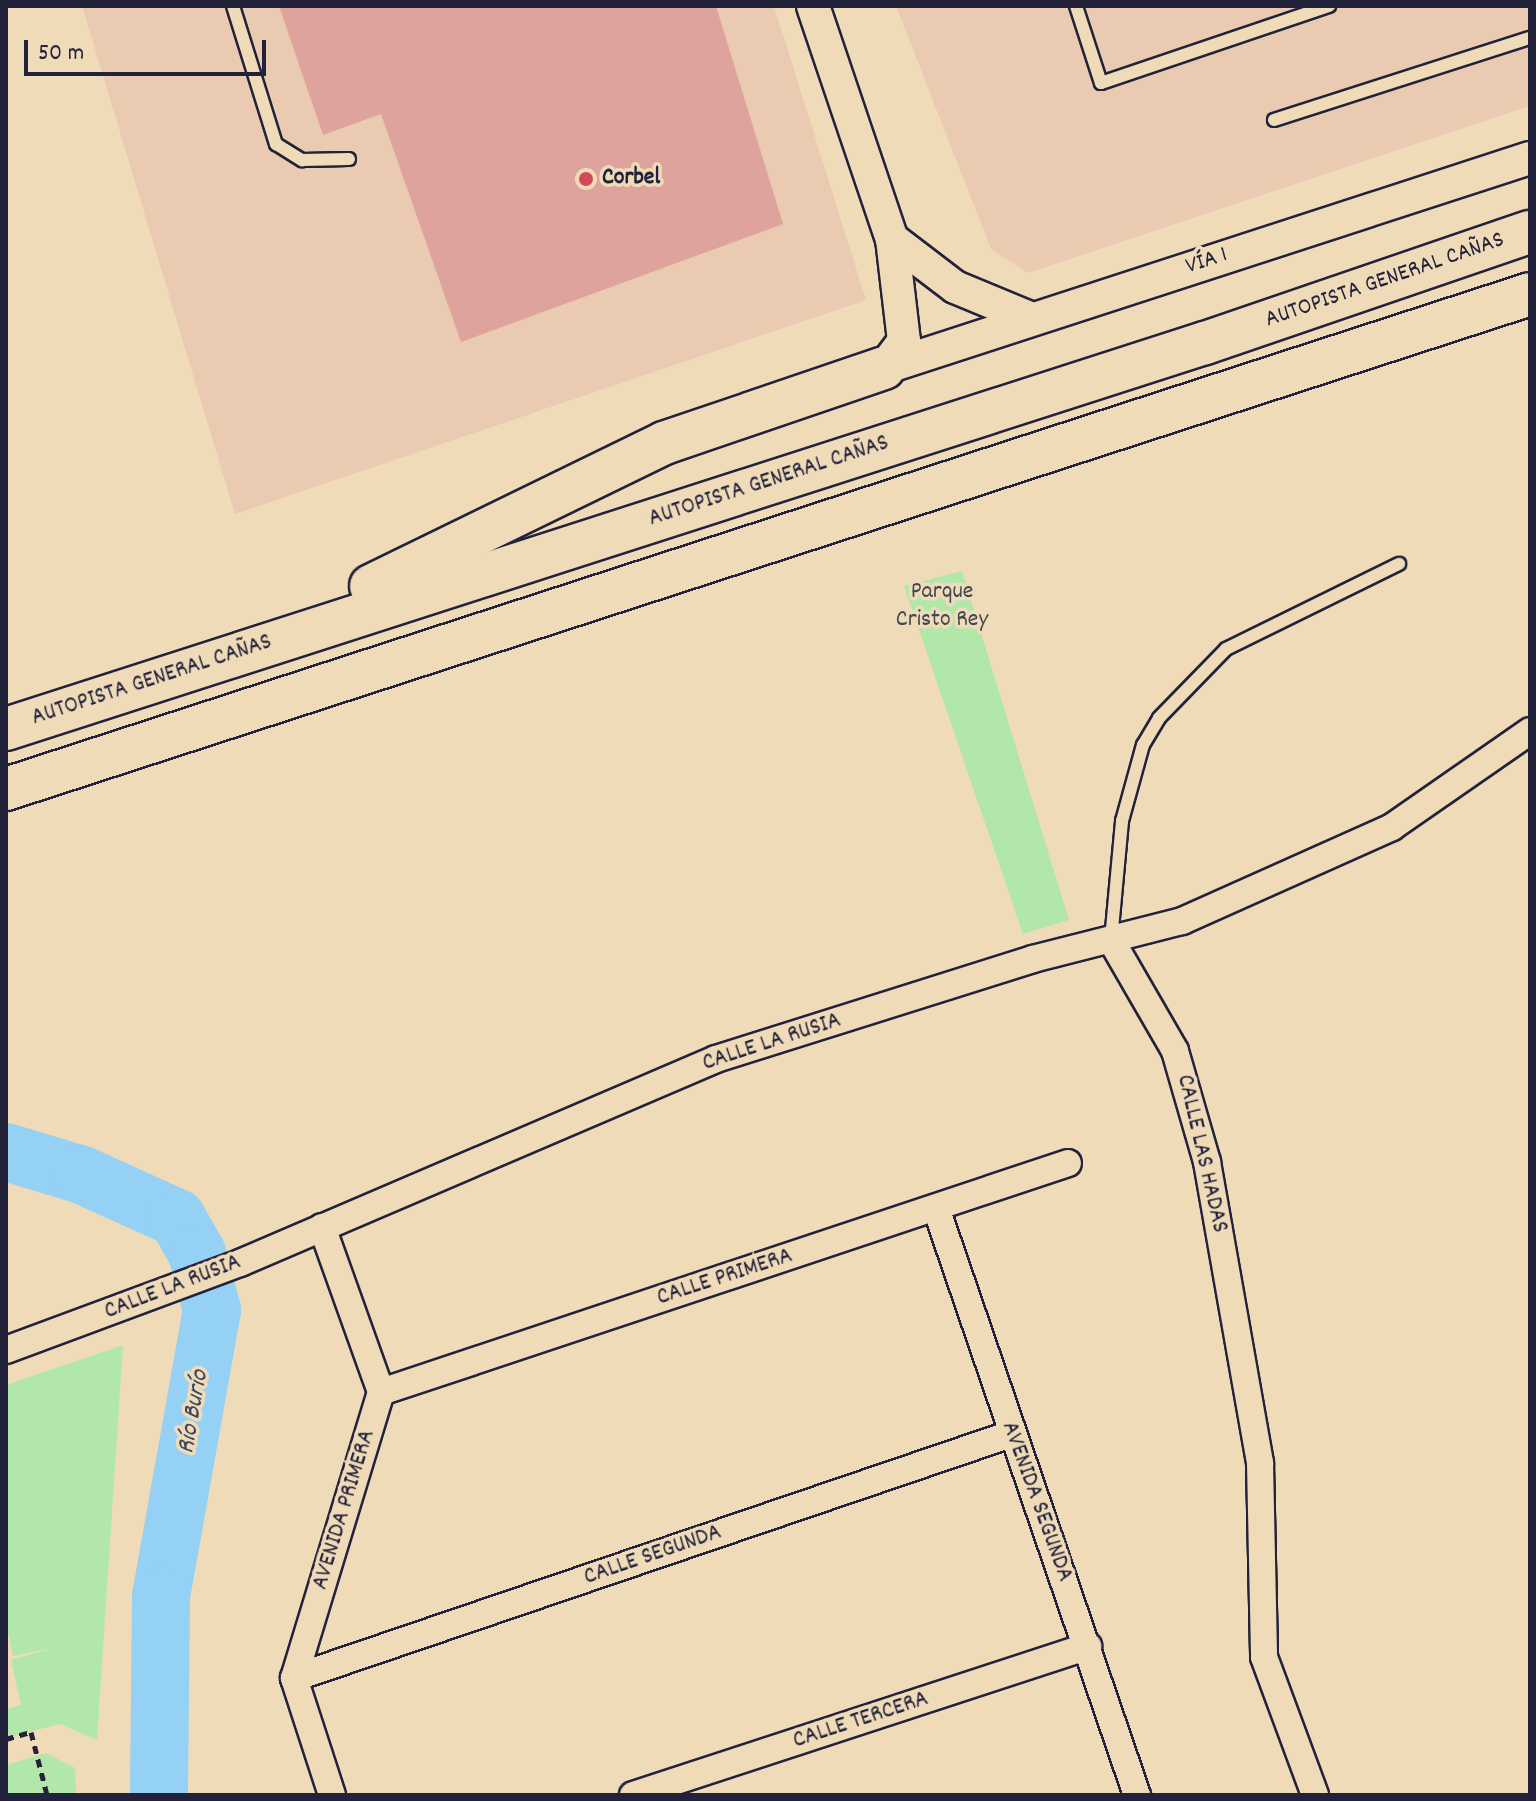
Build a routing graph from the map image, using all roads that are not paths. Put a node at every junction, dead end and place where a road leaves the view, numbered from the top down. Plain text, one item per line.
1 (233, 6) edge
2 (813, 6) edge
3 (1076, 6) edge
4 (1329, 6) edge
5 (1530, 38) edge
6 (1274, 120) dead end
7 (1530, 158) edge
8 (349, 159) dead end
9 (1530, 232) edge
10 (892, 239) junction
11 (1530, 294) edge
12 (1030, 318) junction
13 (884, 368) junction
14 (1399, 564) dead end
15 (216, 659) junction
16 (6, 729) edge
17 (1530, 731) edge
18 (6, 789) edge
19 (1111, 940) junction
20 (1068, 1163) dead end
21 (936, 1208) junction
22 (322, 1227) junction
23 (6, 1350) edge
24 (381, 1392) junction
25 (1011, 1434) junction
26 (1088, 1646) junction
27 (294, 1678) junction
28 (332, 1795) edge
29 (633, 1795) edge
30 (1137, 1795) edge
31 (1315, 1795) edge

1 - 8 lane
2 - 10 street
3 - 4 lane
5 - 6 lane
7 - 12 street, VÍA 1
9 - 15 highway, AUTOPISTA GENERAL CAÑAS
10 - 12 street
10 - 13 street
11 - 18 highway
12 - 13 street, VÍA 1
13 - 15 highway
14 - 19 lane
15 - 16 highway, AUTOPISTA GENERAL CAÑAS
17 - 19 street, CALLE LA RUSIA
19 - 22 street, CALLE LA RUSIA
19 - 31 street, CALLE LAS HADAS
20 - 21 street, CALLE PRIMERA
21 - 24 street, CALLE PRIMERA
21 - 25 street, AVENIDA SEGUNDA
22 - 23 street, CALLE LA RUSIA
22 - 24 street
24 - 27 street, AVENIDA PRIMERA
25 - 26 street, AVENIDA SEGUNDA
25 - 27 street, CALLE SEGUNDA
26 - 29 street, CALLE TERCERA
26 - 30 street, AVENIDA SEGUNDA
27 - 28 street

